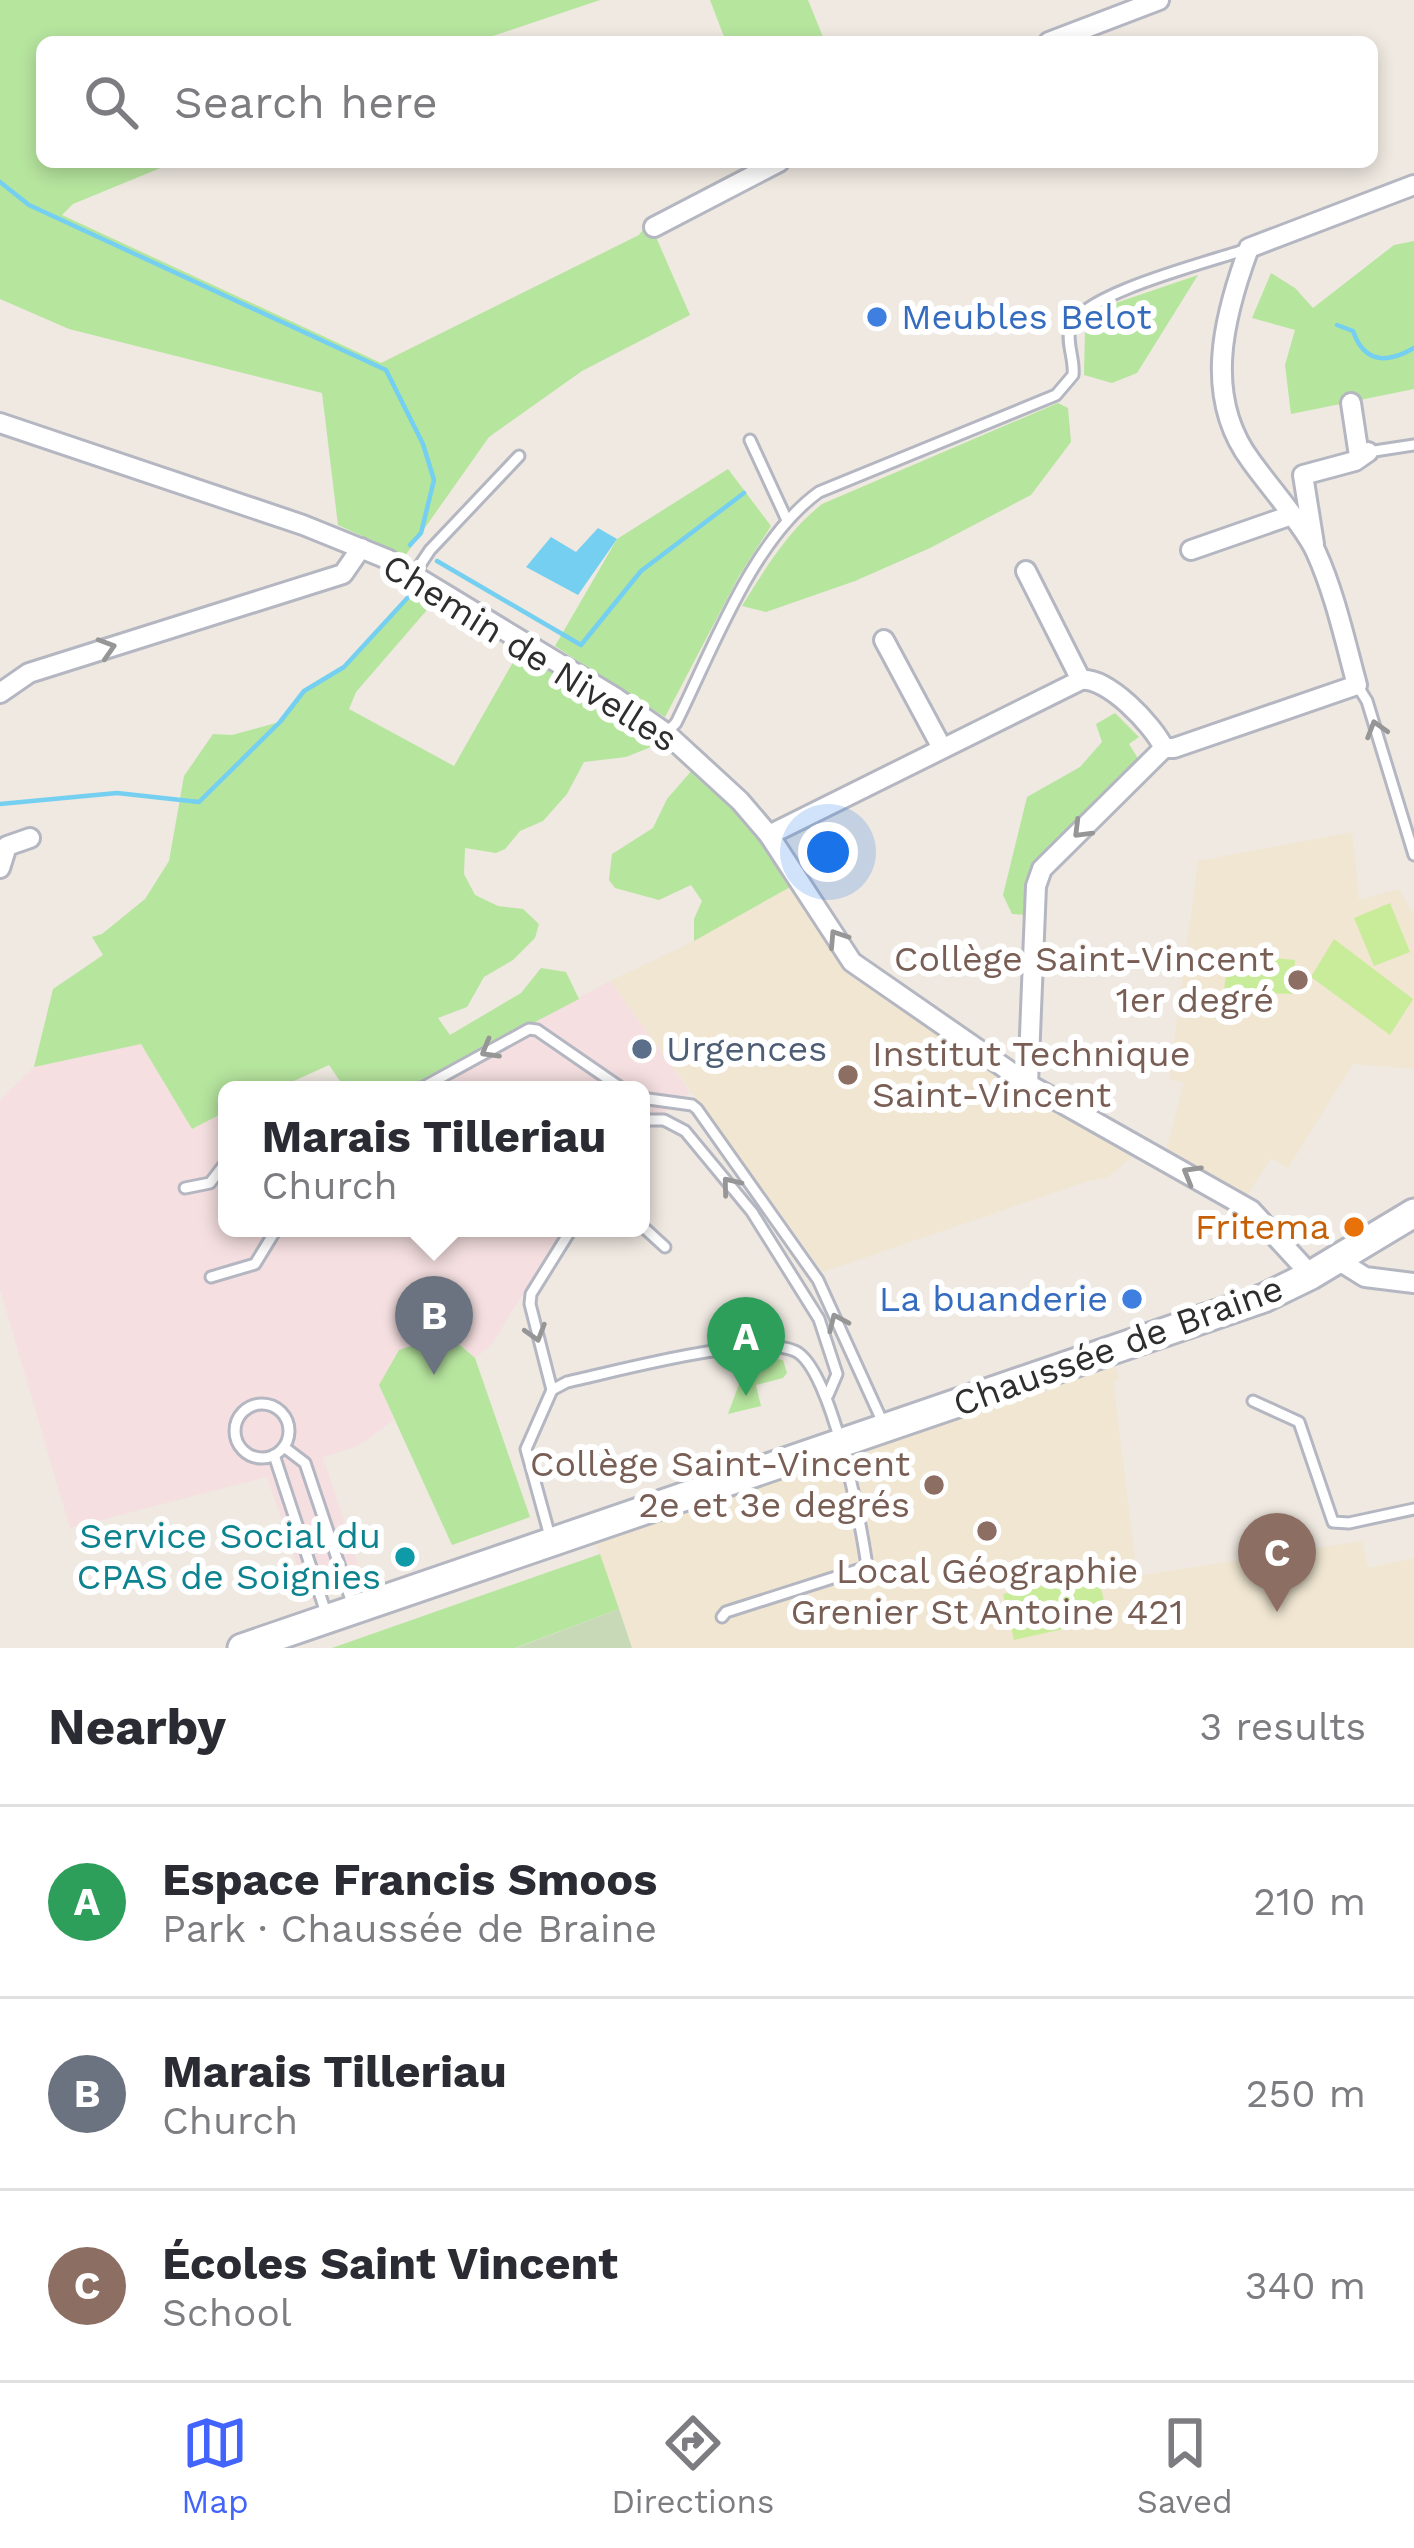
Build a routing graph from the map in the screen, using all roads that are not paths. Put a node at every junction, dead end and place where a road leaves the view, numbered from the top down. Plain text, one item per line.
1 (1159, 0) edge
2 (1065, 36) edge
3 (767, 168) edge
4 (1414, 185) edge
5 (654, 227) dead end
6 (1249, 248) junction
7 (1351, 403) dead end
8 (0, 423) edge
9 (750, 440) dead end
10 (1414, 446) edge
11 (1364, 454) junction
12 (519, 456) dead end
13 (1289, 516) junction
14 (786, 518) junction
15 (361, 548) junction
16 (1314, 548) junction
17 (1191, 550) dead end
18 (1026, 571) dead end
19 (414, 574) junction
20 (884, 640) dead end
21 (1081, 680) junction
22 (1357, 685) junction
23 (0, 693) edge
24 (666, 733) junction
25 (942, 748) junction
26 (1164, 748) junction
27 (769, 835) junction
28 (30, 838) dead end
29 (1414, 855) edge
30 (0, 868) edge
31 (434, 1081) edge
32 (612, 1081) edge
33 (1028, 1084) junction
34 (650, 1100) edge
35 (650, 1119) edge
36 (218, 1173) edge
37 (185, 1188) dead end
38 (1414, 1213) edge
39 (650, 1234) edge
40 (272, 1237) edge
41 (566, 1237) edge
42 (665, 1247) dead end
43 (1336, 1259) junction
44 (1312, 1275) junction
45 (211, 1277) dead end
46 (1414, 1283) edge
47 (552, 1390) junction
48 (827, 1395) junction
49 (1253, 1401) dead end
50 (886, 1428) junction
51 (838, 1446) junction
52 (284, 1448) junction
53 (274, 1455) junction
54 (1414, 1509) edge
55 (552, 1543) junction
56 (341, 1615) junction
57 (722, 1617) dead end
58 (242, 1648) edge

1 - 2 street
3 - 5 street
4 - 6 street
6 - 13 street
6 - 14 lane
7 - 11 street
8 - 15 street, Chemin de Nivelles
9 - 14 lane
10 - 11 lane
11 - 16 street
12 - 19 lane
13 - 16 street
13 - 17 street
14 - 24 lane
15 - 19 street, Chemin de Nivelles
23 -> 15 street
16 - 22 street
18 - 21 street
19 - 24 street, Chemin de Nivelles
20 - 25 street
21 - 25 street
21 - 26 street
22 - 26 street
29 -> 22 lane
24 - 27 street, Chemin de Nivelles
25 - 27 street
26 -> 33 street
33 -> 27 street, Chemin de Nivelles
28 - 30 street
32 -> 31 lane
44 -> 33 street, Chemin de Nivelles
50 -> 34 lane
48 -> 35 lane
36 - 37 lane
38 - 43 street, Chaussée de Braine
39 - 42 lane
40 - 45 lane
41 -> 47 lane
43 - 44 street, Chaussée de Braine
43 - 46 street
44 - 50 street, Chaussée de Braine
47 - 48 lane
47 - 55 lane
48 - 51 lane
49 - 54 lane
50 - 51 street, Chaussée de Braine
51 - 55 street, Chaussée de Braine
51 - 57 lane
52 - 53 lane
52 - 53 lane
52 - 56 lane
53 - 56 lane
55 - 56 street, Chaussée de Braine
56 - 58 street, Chaussée de Braine

